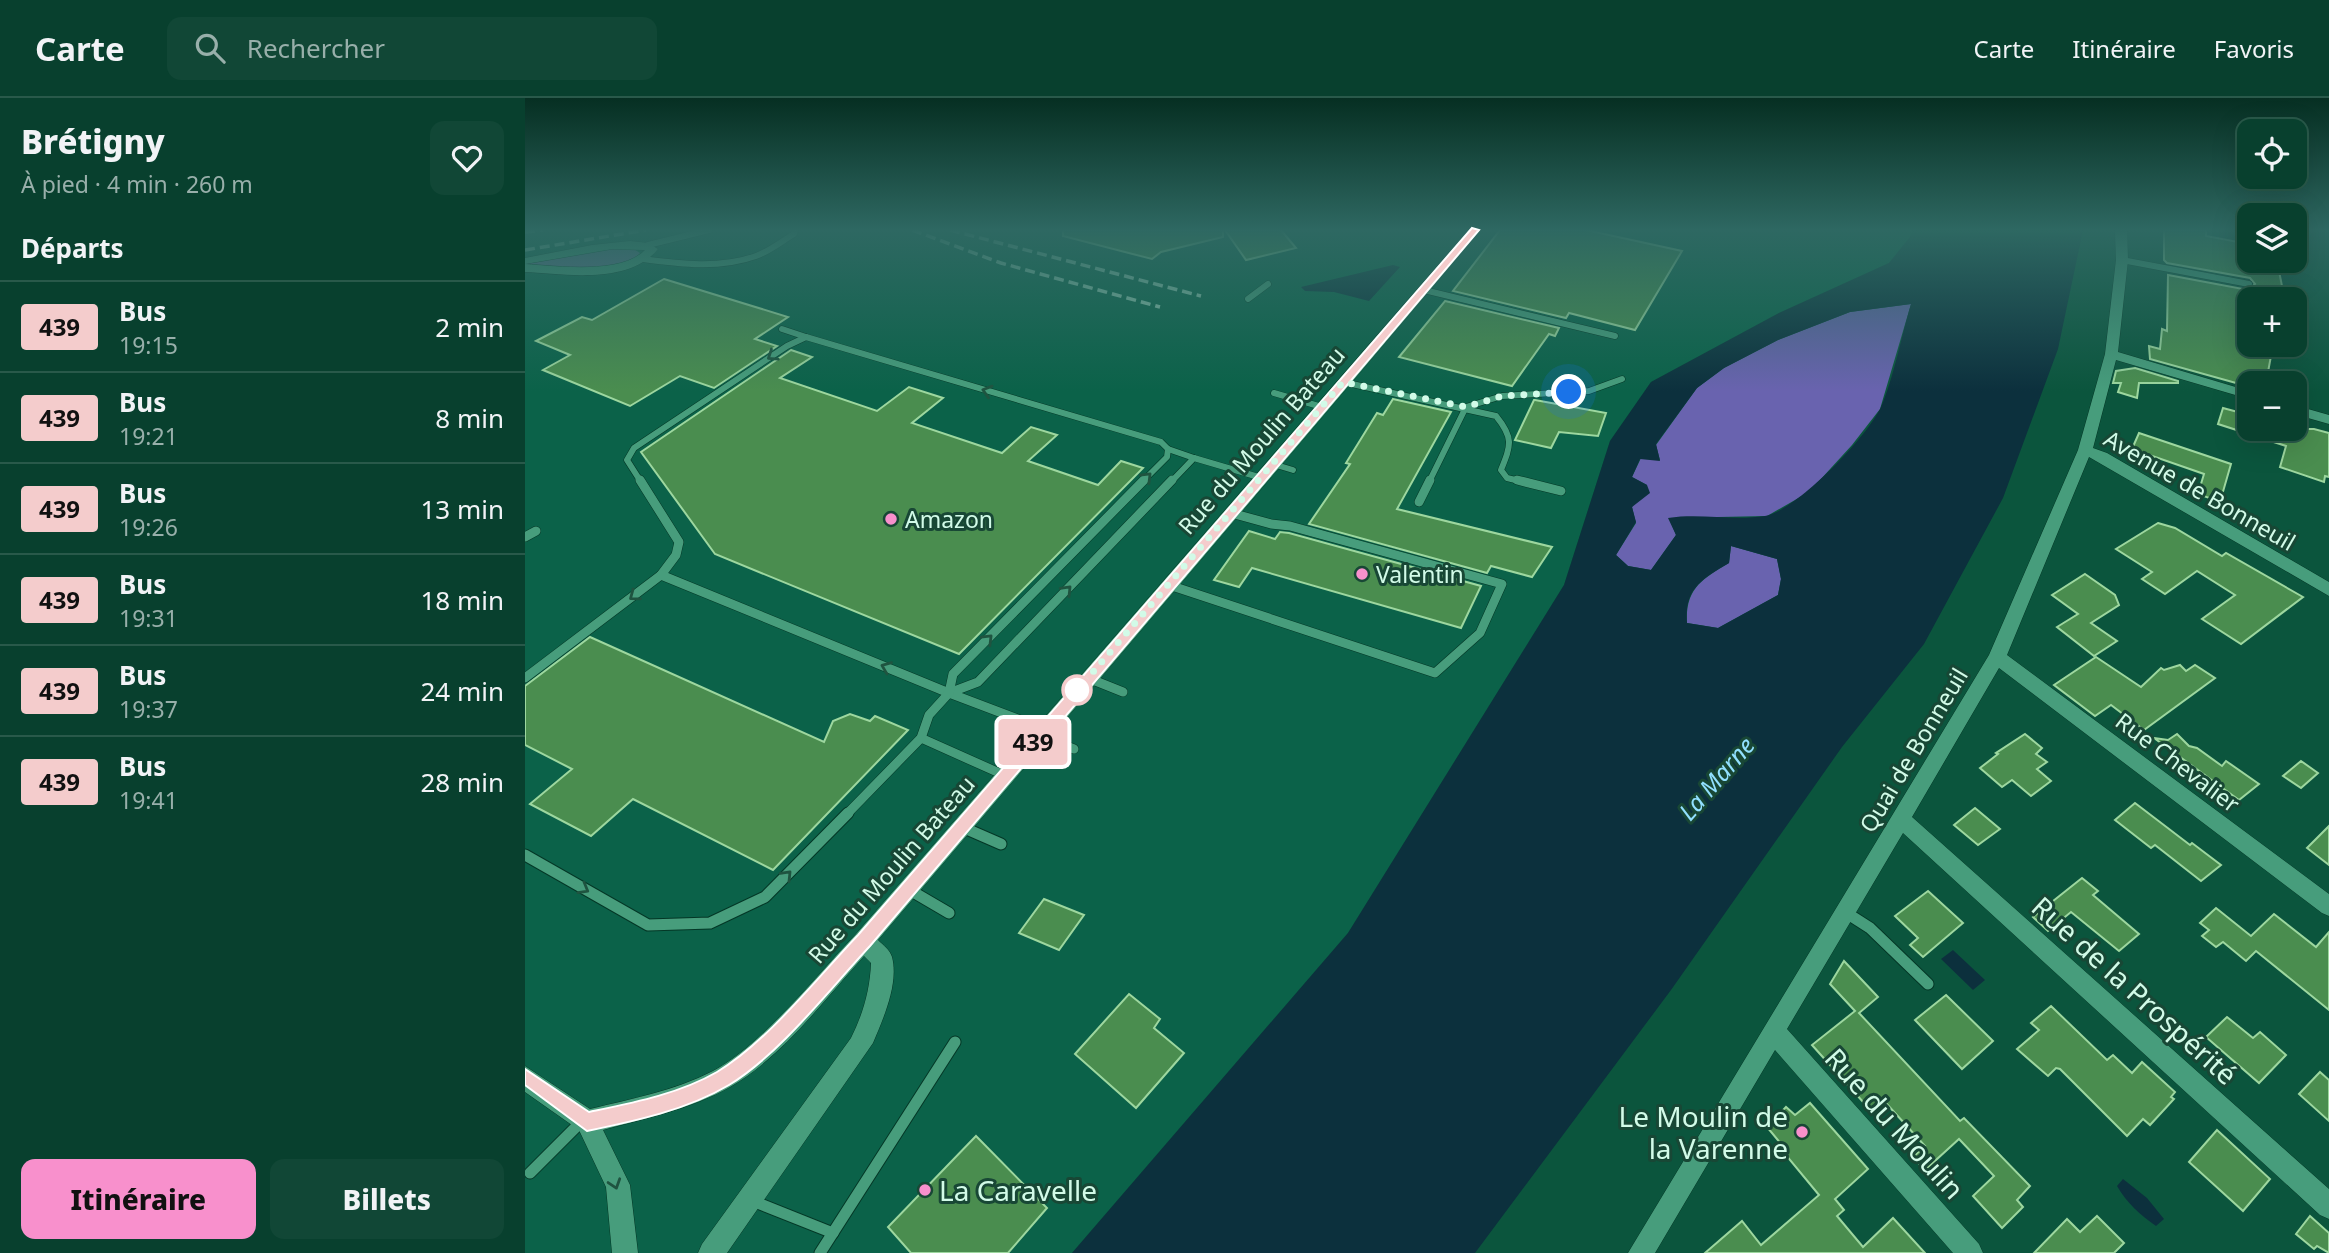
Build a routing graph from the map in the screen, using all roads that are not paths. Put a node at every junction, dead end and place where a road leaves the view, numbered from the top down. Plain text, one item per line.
1 (1268, 284) dead end
2 (1429, 284) edge
3 (2119, 284) edge
4 (1424, 290) junction
5 (1248, 299) dead end
6 (782, 329) dead end
7 (1615, 336) dead end
8 (806, 337) junction
9 (2111, 354) junction
10 (1622, 379) dead end
11 (1343, 382) junction
12 (2237, 391) edge
13 (1273, 393) dead end
14 (1322, 407) junction
15 (1466, 407) junction
16 (2307, 413) edge
17 (2329, 419) edge
18 (1168, 449) junction
19 (2085, 450) junction
20 (1194, 458) junction
21 (1293, 470) dead end
22 (1267, 471) junction
23 (1561, 491) dead end
24 (1419, 502) dead end
25 (1231, 513) junction
26 (535, 531) dead end
27 (525, 537) edge
28 (661, 575) junction
29 (1169, 584) junction
30 (2329, 590) edge
31 (1997, 657) junction
32 (525, 678) edge
33 (1088, 678) junction
34 (1123, 691) dead end
35 (949, 693) junction
36 (1042, 732) junction
37 (921, 738) junction
38 (1074, 749) dead end
39 (1006, 776) junction
40 (1901, 819) junction
41 (962, 827) junction
42 (1001, 844) dead end
43 (525, 855) edge
44 (908, 889) junction
45 (2329, 906) edge
46 (1845, 912) junction
47 (949, 913) dead end
48 (864, 941) junction
49 (1928, 984) dead end
50 (1775, 1032) junction
51 (955, 1042) dead end
52 (525, 1078) edge
53 (586, 1120) junction
54 (530, 1173) dead end
55 (748, 1200) junction
56 (2329, 1206) edge
57 (833, 1233) junction
58 (625, 1253) edge
59 (711, 1253) edge
60 (821, 1253) edge
61 (1641, 1253) edge
62 (1970, 1253) edge

1 - 5 lane
2 - 4 street, Rue du Moulin Bateau
3 - 9 street, Quai de Bonneuil
4 - 7 lane
4 - 11 street, Rue du Moulin Bateau
6 - 8 lane
18 -> 8 lane
8 -> 28 lane
9 - 12 street
9 - 19 street, Quai de Bonneuil
10 - 15 lane
11 - 14 street, Rue du Moulin Bateau
11 - 15 lane
13 - 14 lane
14 - 22 street, Rue du Moulin Bateau
15 - 23 lane
15 - 24 lane
16 - 17 street
18 - 20 lane
35 -> 18 lane
19 - 30 street, Avenue de Bonneuil
19 - 31 street, Quai de Bonneuil
20 - 22 lane
35 -> 20 lane
21 - 22 lane
22 - 25 street, Rue du Moulin Bateau
25 - 29 street, Rue du Moulin Bateau
25 - 29 lane
26 - 27 lane
28 -> 32 lane
35 -> 28 lane
29 - 33 street, Rue du Moulin Bateau
31 - 40 street, Quai de Bonneuil
31 - 45 street, Rue Chevalier
33 - 34 lane
33 - 36 street, Rue du Moulin Bateau
35 - 36 lane
35 - 37 lane
36 - 38 lane
36 - 39 street, Rue du Moulin Bateau
37 - 39 lane
43 -> 37 lane
39 - 41 street, Rue du Moulin Bateau
40 - 46 street, Quai de Bonneuil
40 - 56 street, Rue de la Prospérité
41 - 42 lane
41 - 44 street, Rue du Moulin Bateau
44 - 47 lane
44 - 48 street, Rue du Moulin Bateau
46 - 49 lane
46 - 50 street, Quai de Bonneuil
48 - 53 street, Rue du Moulin Bateau
48 - 55 street
50 - 61 street, Quai de Bonneuil
50 - 62 street, Rue du Moulin
51 - 57 lane
52 - 53 street
53 - 54 lane
53 -> 58 street
55 - 57 lane
55 - 59 street
57 - 60 lane

